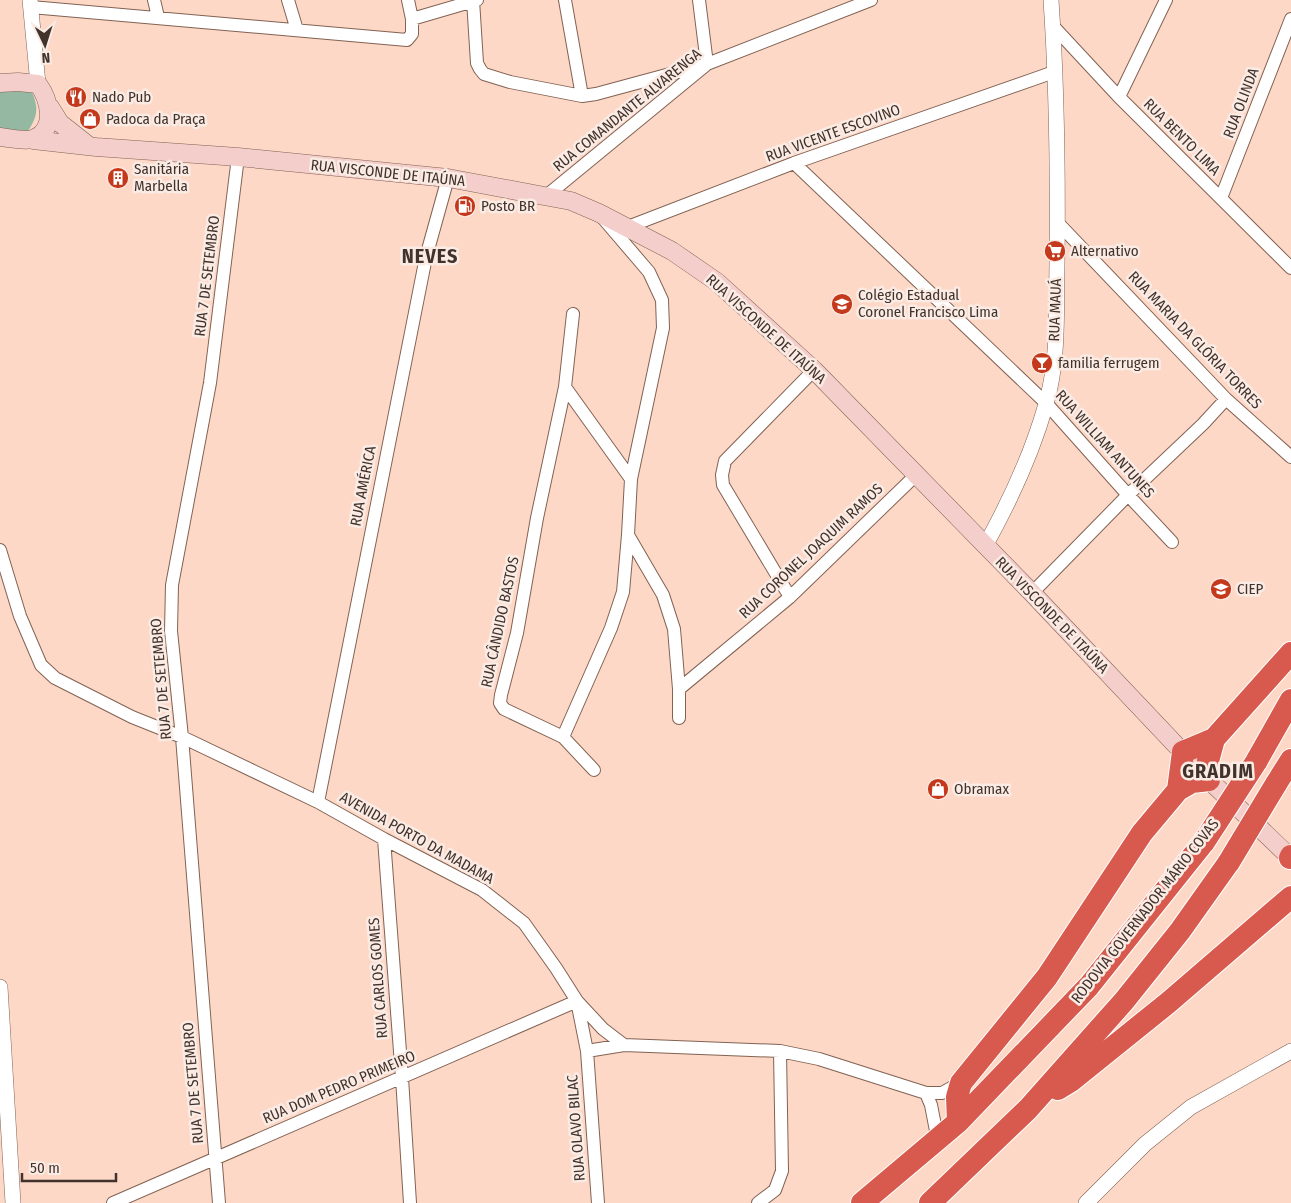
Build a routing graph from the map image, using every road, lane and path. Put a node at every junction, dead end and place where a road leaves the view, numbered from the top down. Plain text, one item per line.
1 (154, 0) edge
2 (288, 0) edge
3 (408, 0) edge
4 (564, 0) edge
5 (699, 0) edge
6 (871, 0) edge
7 (1051, 0) edge
8 (1166, 0) edge
9 (474, 1) edge
10 (30, 4) edge
11 (158, 17) junction
12 (412, 19) junction
13 (1291, 20) edge
14 (1053, 26) junction
15 (296, 30) junction
16 (707, 64) junction
17 (1054, 72) junction
18 (0, 83) edge
19 (38, 84) junction
20 (582, 96) junction
21 (1119, 97) junction
22 (50, 107) junction
23 (0, 137) edge
24 (33, 140) junction
25 (89, 146) junction
26 (238, 157) junction
27 (794, 163) junction
28 (448, 178) junction
29 (545, 197) junction
30 (1221, 198) junction
31 (599, 213) junction
32 (1057, 222) junction
33 (625, 228) junction
34 (1291, 268) edge
35 (573, 314) dead end
36 (814, 370) junction
37 (565, 387) junction
38 (1226, 398) junction
39 (1046, 403) junction
40 (1291, 457) edge
41 (917, 474) junction
42 (631, 479) junction
43 (1128, 495) junction
44 (628, 535) junction
45 (1172, 542) dead end
46 (985, 546) junction
47 (0, 550) edge
48 (1032, 593) junction
49 (790, 597) junction
50 (1291, 653) edge
51 (679, 689) junction
52 (1291, 700) edge
53 (679, 718) dead end
54 (563, 737) junction
55 (182, 738) junction
56 (1214, 739) junction
57 (1184, 752) junction
58 (1291, 760) edge
59 (594, 770) dead end
60 (1209, 780) junction
61 (1178, 790) junction
62 (318, 802) junction
63 (384, 839) junction
64 (1291, 857) edge
65 (1291, 897) edge
66 (0, 987) edge
67 (577, 1001) junction
68 (624, 1046) junction
69 (586, 1051) junction
70 (780, 1051) junction
71 (1291, 1051) edge
72 (402, 1078) junction
73 (961, 1083) junction
74 (926, 1094) junction
75 (1028, 1109) junction
76 (958, 1122) junction
77 (938, 1141) junction
78 (215, 1158) junction
79 (13, 1203) edge
80 (114, 1203) edge
81 (219, 1203) edge
82 (410, 1203) edge
83 (598, 1203) edge
84 (758, 1203) edge
85 (862, 1203) edge
86 (930, 1203) edge
87 (1086, 1203) edge

1 - 11 street
2 - 15 street
3 - 12 street
4 - 20 street
5 - 16 street
6 - 16 street, RUA COMANDANTE ALVARENGA
7 - 14 street, RUA MAUÁ
8 - 21 street
9 - 12 street
9 - 20 street
10 - 11 street
10 - 19 street
11 - 15 street
12 - 15 street
13 - 30 street, RUA OLINDA
14 - 17 street, RUA MAUÁ
14 - 21 street, RUA BENTO LIMA
16 - 20 street
16 - 29 street, RUA COMANDANTE ALVARENGA
17 - 27 street, RUA VICENTE ESCOVINO
17 - 32 street, RUA MAUÁ
18 - 19 main road
19 - 22 main road
21 - 30 street, RUA BENTO LIMA
22 - 24 main road
22 - 25 main road
23 - 24 main road, RUA VISCONDE DE ITAÚNA
24 - 25 main road, RUA VISCONDE DE ITAÚNA
25 - 26 main road, RUA VISCONDE DE ITAÚNA
26 - 28 main road, RUA VISCONDE DE ITAÚNA
26 - 55 street, RUA 7 DE SETEMBRO
27 - 33 street, RUA VICENTE ESCOVINO
27 - 39 street, RUA WILLIAM ANTUNES
28 - 29 main road, RUA VISCONDE DE ITAÚNA
28 - 62 street, RUA AMÉRICA
29 - 31 main road, RUA VISCONDE DE ITAÚNA
30 - 34 street, RUA BENTO LIMA
31 - 33 main road, RUA VISCONDE DE ITAÚNA
31 - 42 street
32 - 38 street, RUA MARIA DA GLÓRIA TORRES
32 - 39 street, RUA MAUÁ
33 - 36 main road, RUA VISCONDE DE ITAÚNA
35 - 37 street, RUA CÂNDIDO BASTOS
36 - 41 main road, RUA VISCONDE DE ITAÚNA
36 - 49 street
37 - 42 street
37 - 54 street, RUA CÂNDIDO BASTOS
38 - 40 street, RUA MARIA DA GLÓRIA TORRES
38 - 43 street
39 - 43 street, RUA WILLIAM ANTUNES
39 - 46 street, RUA MAUÁ
41 - 46 main road, RUA VISCONDE DE ITAÚNA
41 - 49 street, RUA CORONEL JOAQUIM RAMOS
42 - 44 street
43 - 45 street, RUA WILLIAM ANTUNES
43 - 48 street
44 - 51 street
44 - 54 street
46 - 48 main road, RUA VISCONDE DE ITAÚNA
47 - 55 street, AVENIDA PORTO DA MADAMA
48 - 57 main road, RUA VISCONDE DE ITAÚNA
49 - 51 street, RUA CORONEL JOAQUIM RAMOS
50 - 56 highway
51 - 53 street
52 - 76 highway, RODOVIA GOVERNADOR MÁRIO COVAS, bridge
54 - 59 street
55 - 62 street, AVENIDA PORTO DA MADAMA
55 - 78 street, RUA 7 DE SETEMBRO
56 - 57 highway
56 - 60 highway
57 - 60 main road, RUA VISCONDE DE ITAÚNA
57 - 61 highway
58 - 75 highway, bridge
60 - 61 highway
60 - 64 main road, RUA VISCONDE DE ITAÚNA
61 - 73 highway
62 - 63 street, AVENIDA PORTO DA MADAMA
63 - 67 street, AVENIDA PORTO DA MADAMA
63 - 72 street, RUA CARLOS GOMES
65 - 75 highway
66 - 79 street
67 - 68 street
67 - 69 street, AVENIDA PORTO DA MADAMA
67 - 72 street, RUA DOM PEDRO PRIMEIRO
68 - 69 street
68 - 70 street
69 - 83 street, RUA OLAVO BILAC
70 - 74 street
70 - 84 street
71 - 87 street
72 - 78 street, RUA DOM PEDRO PRIMEIRO
72 - 82 street, RUA CARLOS GOMES
73 - 74 street
73 - 76 highway
74 - 77 street
75 - 86 highway
76 - 77 highway, RODOVIA GOVERNADOR MÁRIO COVAS
77 - 85 highway, RODOVIA GOVERNADOR MÁRIO COVAS
78 - 80 street, RUA DOM PEDRO PRIMEIRO
78 - 81 street, RUA 7 DE SETEMBRO

